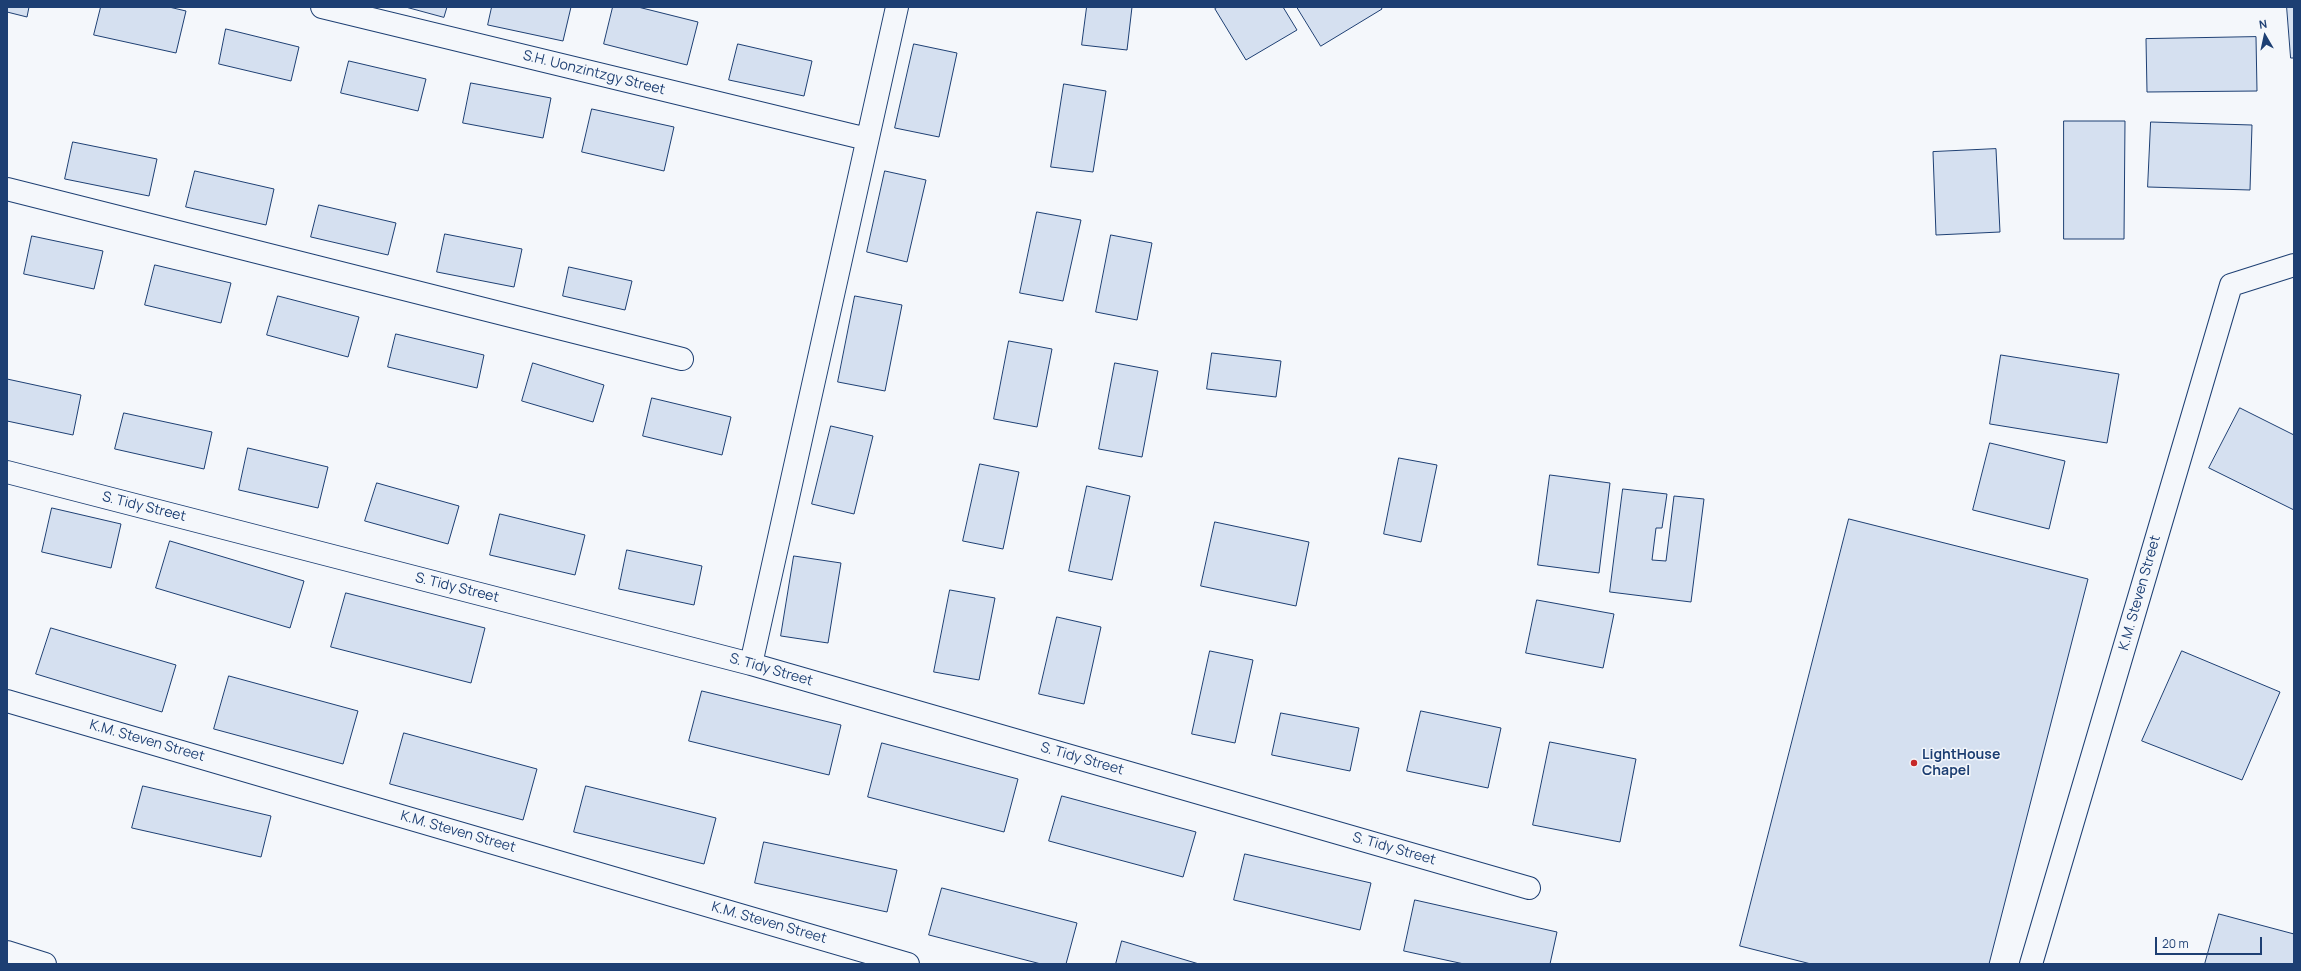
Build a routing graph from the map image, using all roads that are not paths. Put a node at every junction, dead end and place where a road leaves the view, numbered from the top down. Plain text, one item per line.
1 (322, 7) edge
2 (897, 7) edge
3 (866, 139) junction
4 (7, 189) edge
5 (2294, 265) edge
6 (682, 359) dead end
7 (7, 472) edge
8 (751, 664) junction
9 (7, 701) edge
10 (1529, 888) dead end
11 (7, 952) edge
12 (874, 960) edge
13 (45, 964) edge
14 (908, 964) edge
15 (2031, 964) edge

1 - 3 street, S.H. Uonzintzgy Street
2 - 3 street
3 - 8 street
4 - 6 street
5 - 15 street, K.M. Steven Street
7 - 8 street, S. Tidy Street
8 - 10 street, S. Tidy Street
9 - 12 street, K.M. Steven Street
11 - 13 street
12 - 14 street, K.M. Steven Street

